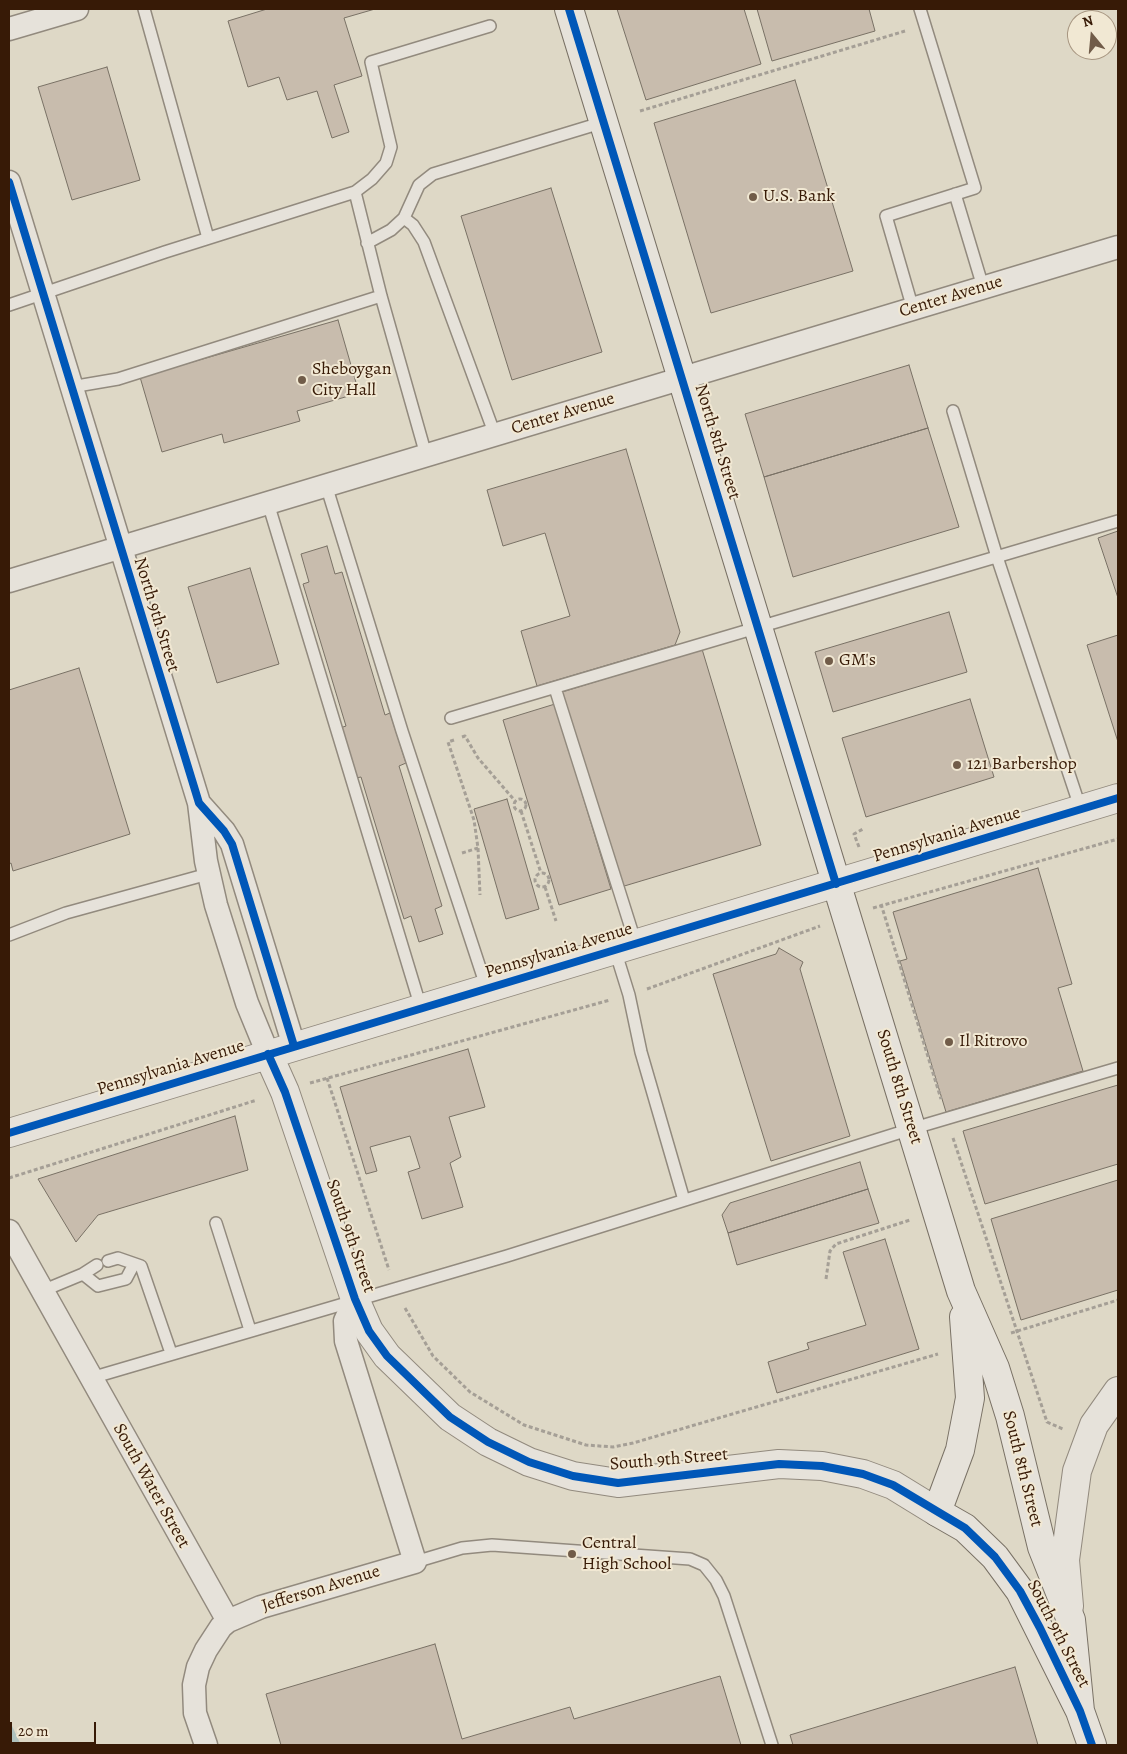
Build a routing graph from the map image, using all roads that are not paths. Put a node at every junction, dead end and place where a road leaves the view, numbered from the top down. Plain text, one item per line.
1 (77, 9) edge
2 (144, 9) edge
3 (569, 9) edge
4 (920, 9) edge
5 (490, 26) dead end
6 (9, 29) edge
7 (604, 122) junction
8 (9, 182) edge
9 (355, 192) junction
10 (955, 194) junction
11 (404, 218) junction
12 (208, 238) junction
13 (367, 243) junction
14 (1118, 247) edge
15 (983, 287) junction
16 (43, 295) junction
17 (381, 296) junction
18 (9, 305) edge
19 (914, 309) junction
20 (681, 378) junction
21 (71, 387) junction
22 (953, 411) dead end
23 (495, 435) junction
24 (426, 455) junction
25 (326, 485) junction
26 (268, 503) junction
27 (1118, 521) edge
28 (119, 548) junction
29 (997, 558) junction
30 (9, 581) edge
31 (758, 629) junction
32 (555, 688) junction
33 (451, 718) dead end
34 (1118, 798) edge
35 (199, 803) junction
36 (1081, 810) junction
37 (208, 874) junction
38 (836, 884) junction
39 (9, 935) edge
40 (625, 947) junction
41 (487, 989) junction
42 (421, 1008) junction
43 (294, 1046) junction
44 (268, 1054) junction
45 (1118, 1068) edge
46 (911, 1129) junction
47 (9, 1133) edge
48 (684, 1200) junction
49 (216, 1224) dead end
50 (9, 1231) edge
51 (134, 1264) junction
52 (83, 1274) junction
53 (42, 1291) junction
54 (355, 1299) junction
55 (250, 1330) junction
56 (975, 1343) junction
57 (171, 1353) junction
58 (91, 1378) junction
59 (1118, 1391) edge
60 (938, 1512) junction
61 (415, 1562) junction
62 (1071, 1620) junction
63 (228, 1621) junction
64 (1080, 1711) junction
65 (206, 1745) edge
66 (772, 1745) edge
67 (1092, 1745) edge

1 - 6 street
2 - 12 lane
3 - 7 street, North 8th Street
4 - 10 lane
5 - 9 lane
7 - 11 lane
7 - 20 street, North 8th Street
8 - 16 street, North 9th Street
9 - 12 lane
9 - 13 lane
10 - 15 lane
10 - 19 lane
11 - 13 lane
11 - 23 lane
12 - 16 lane
13 - 17 lane
14 - 15 street, Center Avenue
15 - 19 street, Center Avenue
16 - 18 lane
16 - 21 street, North 9th Street
17 - 21 lane
17 - 24 lane
19 - 20 street, Center Avenue
20 - 23 street, Center Avenue
20 - 31 street, North 8th Street
21 - 28 street, North 9th Street
22 - 29 lane
23 - 24 street, Center Avenue
24 - 25 street, Center Avenue
25 - 26 street, Center Avenue
25 - 41 lane
26 - 28 street, Center Avenue
26 - 42 lane
27 - 29 lane
28 - 30 street, Center Avenue
28 - 35 street, North 9th Street
29 - 31 lane
29 - 36 lane
31 - 32 lane
31 - 38 street, North 8th Street
32 - 33 lane
32 - 40 lane
34 - 36 street, Pennsylvania Avenue
35 - 37 street, North 9th Street
35 - 43 street, North 9th Street
36 - 38 street, Pennsylvania Avenue
37 - 39 lane
37 - 44 street, North 9th Street
38 - 40 street, Pennsylvania Avenue
38 - 46 street, South 8th Street
40 - 41 street, Pennsylvania Avenue
40 - 48 lane
41 - 42 street, Pennsylvania Avenue
42 - 43 street, Pennsylvania Avenue
43 - 44 street, Pennsylvania Avenue
44 - 47 street, Pennsylvania Avenue
44 - 54 street, South 9th Street
45 - 46 lane
46 - 48 lane
46 - 56 street, South 8th Street
48 - 54 lane
49 - 55 lane
50 - 53 street, South Water Street
51 - 52 lane
51 - 52 lane
51 - 57 lane
52 - 53 lane
53 - 58 street, South Water Street
54 - 55 lane
54 - 60 street, South 9th Street
54 - 61 street, South 9th Street
55 - 57 lane
56 - 60 street, South 8th Street
56 - 62 street, South 8th Street
57 - 58 lane
58 - 63 street, South Water Street
59 - 62 street
60 - 64 street, South 9th Street
61 - 63 street, Jefferson Avenue
61 - 66 lane
62 - 64 street
63 - 65 street
64 - 67 street

